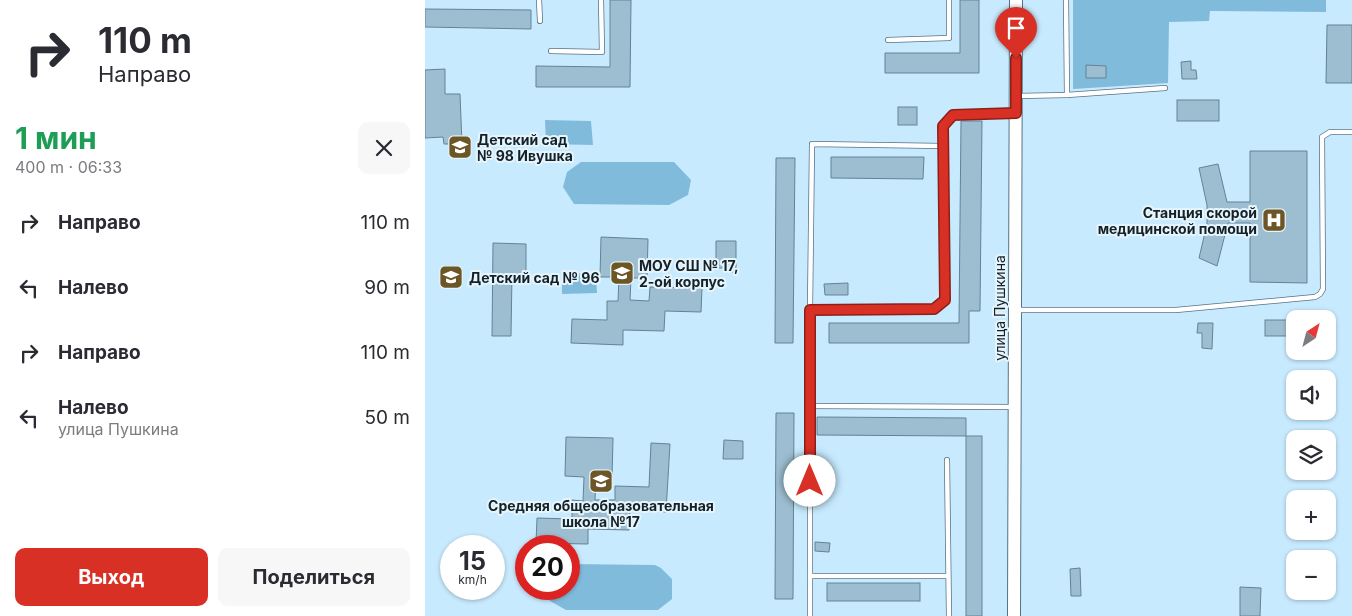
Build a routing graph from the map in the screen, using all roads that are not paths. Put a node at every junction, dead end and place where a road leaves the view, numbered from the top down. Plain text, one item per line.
1 (539, 0) edge
2 (601, 0) edge
3 (949, 0) edge
4 (1016, 0) edge
5 (1066, 0) edge
6 (540, 21) dead end
7 (888, 40) dead end
8 (551, 51) dead end
9 (1165, 88) dead end
10 (1067, 95) junction
11 (1016, 96) junction
12 (1016, 113) junction
13 (1352, 132) edge
14 (943, 146) junction
15 (810, 310) junction
16 (1014, 310) junction
17 (810, 406) junction
18 (1014, 407) junction
19 (947, 460) dead end
20 (810, 576) junction
21 (948, 576) junction
22 (810, 616) edge
23 (949, 616) edge
24 (1014, 616) edge

1 - 6 lane
2 - 8 lane
3 - 7 lane
4 - 11 street, улица Пушкина
5 - 10 lane
9 - 10 lane
10 - 11 lane
11 - 12 street, улица Пушкина
12 - 14 lane
12 - 16 street, улица Пушкина
13 - 16 lane
14 - 15 lane
14 - 15 lane
15 - 17 lane
16 - 18 street, улица Пушкина
17 - 18 lane
17 - 20 lane
18 - 24 street, улица Пушкина
19 - 21 lane
20 - 21 lane
20 - 22 lane
21 - 23 lane

